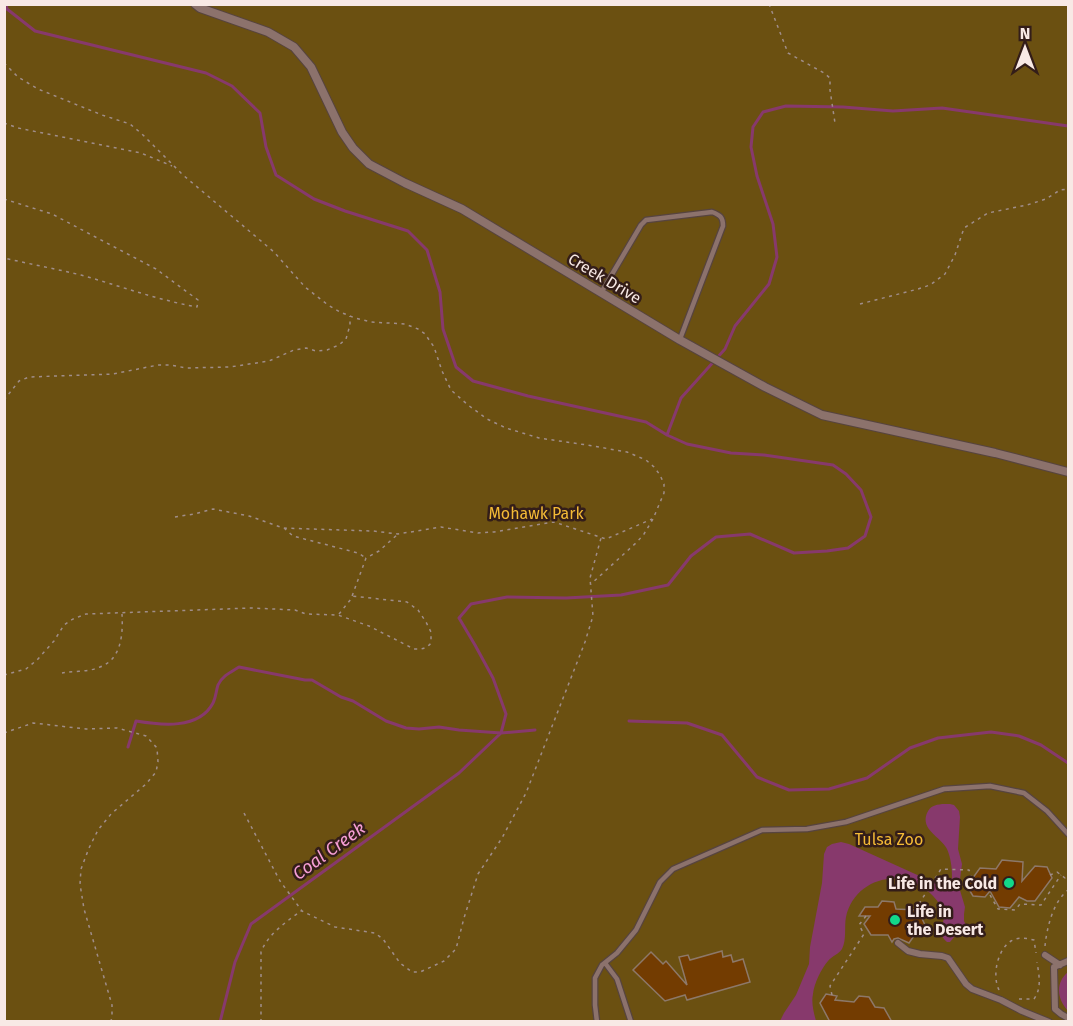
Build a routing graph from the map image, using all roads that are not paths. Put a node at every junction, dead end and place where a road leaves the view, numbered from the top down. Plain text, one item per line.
1 (195, 4) edge
2 (601, 293) junction
3 (680, 340) junction
4 (1068, 472) edge
5 (1068, 834) edge
6 (898, 943) dead end
7 (1045, 955) dead end
8 (1068, 961) edge
9 (605, 963) junction
10 (1060, 965) junction
11 (1054, 972) junction
12 (1046, 977) dead end
13 (1046, 994) dead end
14 (1054, 998) junction
15 (1057, 1011) junction
16 (1068, 1018) edge
17 (1048, 1021) edge
18 (597, 1022) edge
19 (631, 1022) edge

1 - 2 street, Creek Drive
2 - 3 street, Creek Drive
2 - 3 lane
3 - 4 street, Creek Drive
5 - 9 lane
6 - 17 street
7 - 10 street
8 - 10 street
9 - 18 lane
9 - 19 lane
10 - 11 street
11 - 12 street
11 - 14 street
13 - 14 street
14 - 15 street
15 - 16 street
15 - 17 street

